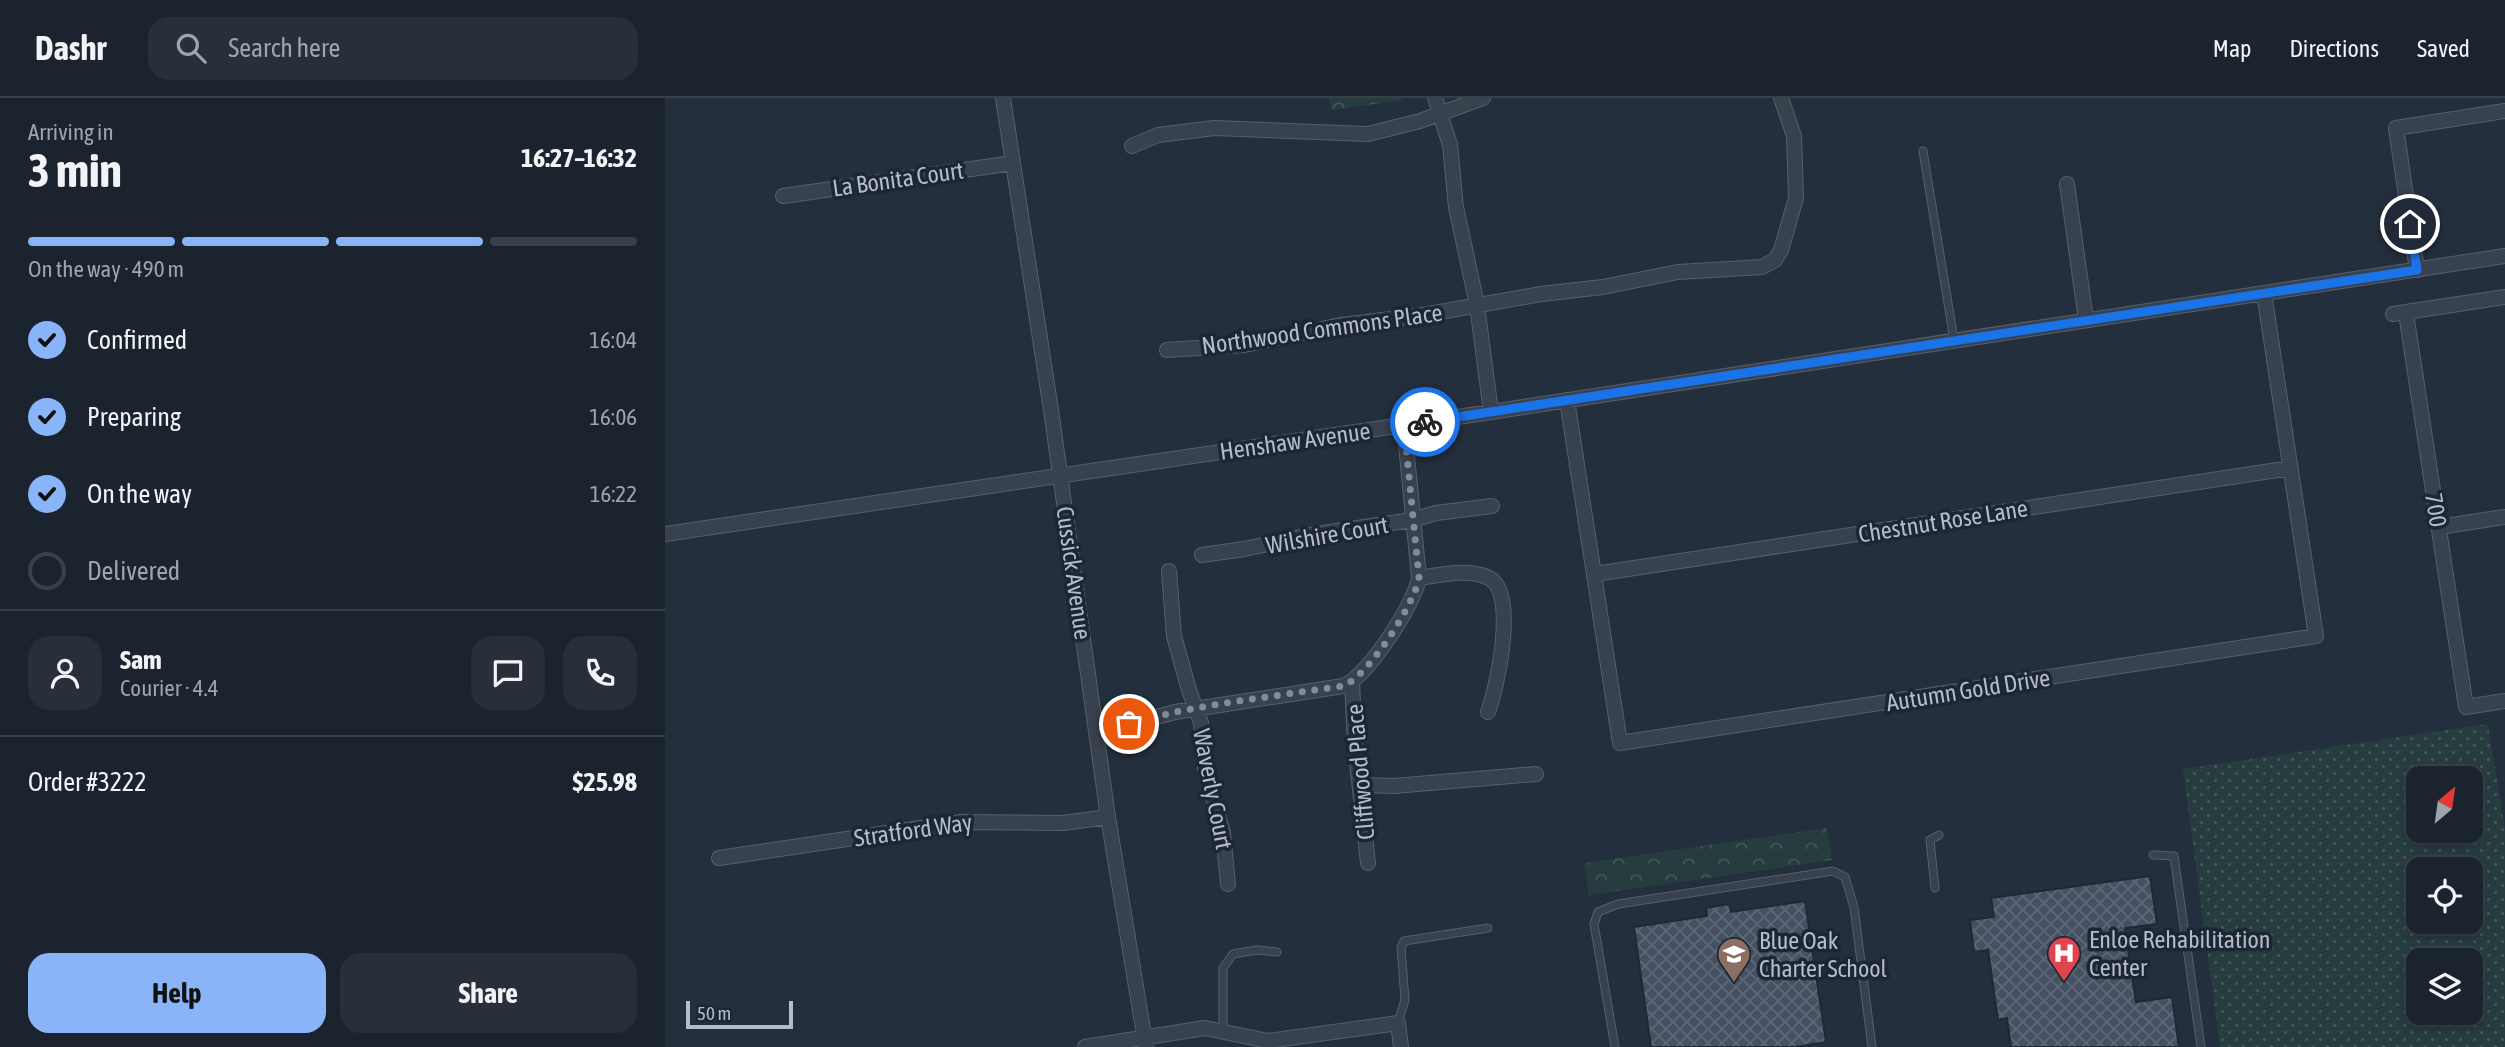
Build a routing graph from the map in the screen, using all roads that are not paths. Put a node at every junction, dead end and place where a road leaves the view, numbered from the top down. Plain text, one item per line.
1 (1003, 98) edge
2 (1435, 98) edge
3 (1483, 98) edge
4 (1781, 98) edge
5 (2505, 111) edge
6 (1440, 114) junction
7 (1132, 146) dead end
8 (1923, 151) dead end
9 (1013, 163) junction
10 (2067, 184) dead end
11 (783, 196) dead end
12 (2505, 256) edge
13 (2417, 270) junction
14 (2264, 293) junction
15 (2505, 297) edge
16 (1477, 305) junction
17 (2085, 320) junction
18 (1954, 340) junction
19 (1167, 350) dead end
20 (1567, 400) junction
21 (1491, 412) junction
22 (1404, 425) junction
23 (2290, 468) junction
24 (1060, 474) junction
25 (1492, 506) dead end
26 (2505, 517) edge
27 (1412, 520) junction
28 (2439, 527) junction
29 (665, 534) edge
30 (1202, 555) dead end
31 (1169, 571) dead end
32 (1595, 574) junction
33 (1419, 578) junction
34 (1352, 681) junction
35 (2505, 701) edge
36 (1195, 708) junction
37 (1488, 712) dead end
38 (1097, 733) junction
39 (1536, 774) dead end
40 (1361, 785) junction
41 (1108, 817) junction
42 (1939, 835) dead end
43 (2154, 855) dead end
44 (719, 858) dead end
45 (1368, 863) dead end
46 (1229, 884) dead end
47 (1935, 888) dead end
48 (1489, 929) dead end
49 (1277, 952) dead end
50 (1398, 1023) junction
51 (1223, 1031) junction
52 (1145, 1043) edge
53 (1085, 1047) edge
54 (1401, 1047) edge
55 (1615, 1047) edge
56 (1872, 1047) edge
57 (2201, 1047) edge

1 - 9 street, Cussick Avenue
2 - 6 street, Northwood Commons Place
3 - 6 street
4 - 16 street, Northwood Commons Place
5 - 13 street
6 - 7 street
6 - 16 street, Northwood Commons Place
8 - 18 lane
9 - 11 street, La Bonita Court
9 - 24 street, Cussick Avenue
10 - 17 street
12 - 13 street, Henshaw Avenue
13 - 14 street, Henshaw Avenue
14 - 17 street, Henshaw Avenue
14 - 23 street, Autumn Gold Drive
15 - 28 street, 700
16 - 19 street, Northwood Commons Place
16 - 21 street, Northwood Commons Place
17 - 18 street, Henshaw Avenue
18 - 20 street, Henshaw Avenue
20 - 21 street, Henshaw Avenue
20 - 32 street, Autumn Gold Drive
21 - 22 street, Henshaw Avenue
22 - 24 street, Henshaw Avenue
22 - 27 street
23 - 32 street, Chestnut Rose Lane
23 - 32 street, Autumn Gold Drive
24 - 29 street, Henshaw Avenue
24 - 38 street, Cussick Avenue
25 - 27 street, Wilshire Court
26 - 28 street
27 - 30 street, Wilshire Court
27 - 33 street
28 - 35 street, 700
31 - 36 street, Waverly Court
33 - 34 street
33 - 37 street
34 - 36 street
34 - 40 street, Cliffwood Place
36 - 38 street
36 - 46 street, Waverly Court
38 - 41 street, Cussick Avenue
39 - 40 street
40 - 45 street, Cliffwood Place
41 - 44 street, Stratford Way
41 - 52 street, Cussick Avenue
42 - 47 lane
43 - 57 lane
48 - 50 lane
49 - 51 lane
50 - 51 street
50 - 54 street
51 - 52 street
52 - 53 street
55 - 56 lane

